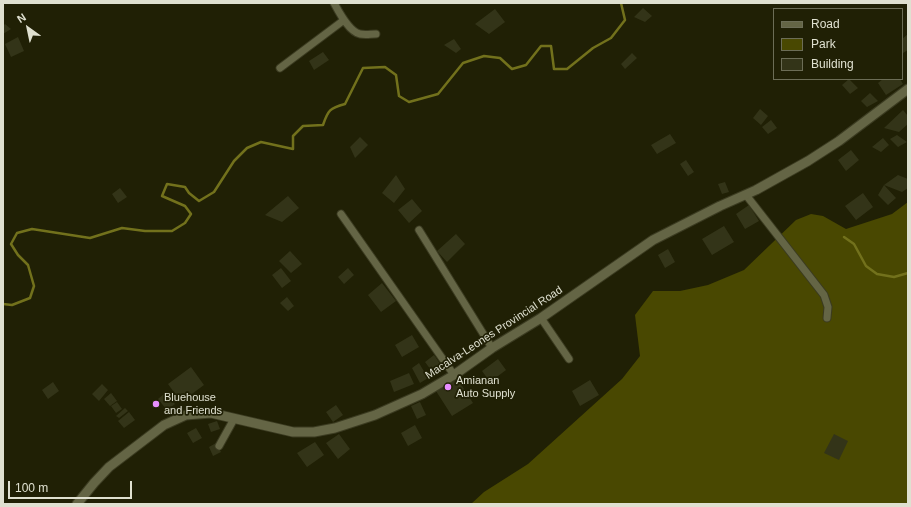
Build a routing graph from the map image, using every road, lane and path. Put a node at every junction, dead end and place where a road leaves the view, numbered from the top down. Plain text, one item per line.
1 (334, 3) edge
2 (344, 20) junction
3 (376, 34) dead end
4 (280, 68) dead end
5 (908, 89) edge
6 (746, 194) junction
7 (341, 214) dead end
8 (419, 230) dead end
9 (541, 318) junction
10 (828, 318) dead end
11 (492, 348) junction
12 (569, 359) dead end
13 (454, 375) junction
14 (234, 419) junction
15 (219, 446) dead end
16 (77, 504) edge

1 - 2 street
2 - 3 street
2 - 4 street
5 - 6 street, Macalva-Leones Provincial Road
6 - 9 street, Macalva-Leones Provincial Road
6 - 10 street
7 - 13 street
8 - 11 street
9 - 11 street, Macalva-Leones Provincial Road
9 - 12 street
11 - 13 street, Macalva-Leones Provincial Road
13 - 14 street, Macalva-Leones Provincial Road
14 - 15 street
14 - 16 street, Macalva-Leones Provincial Road

